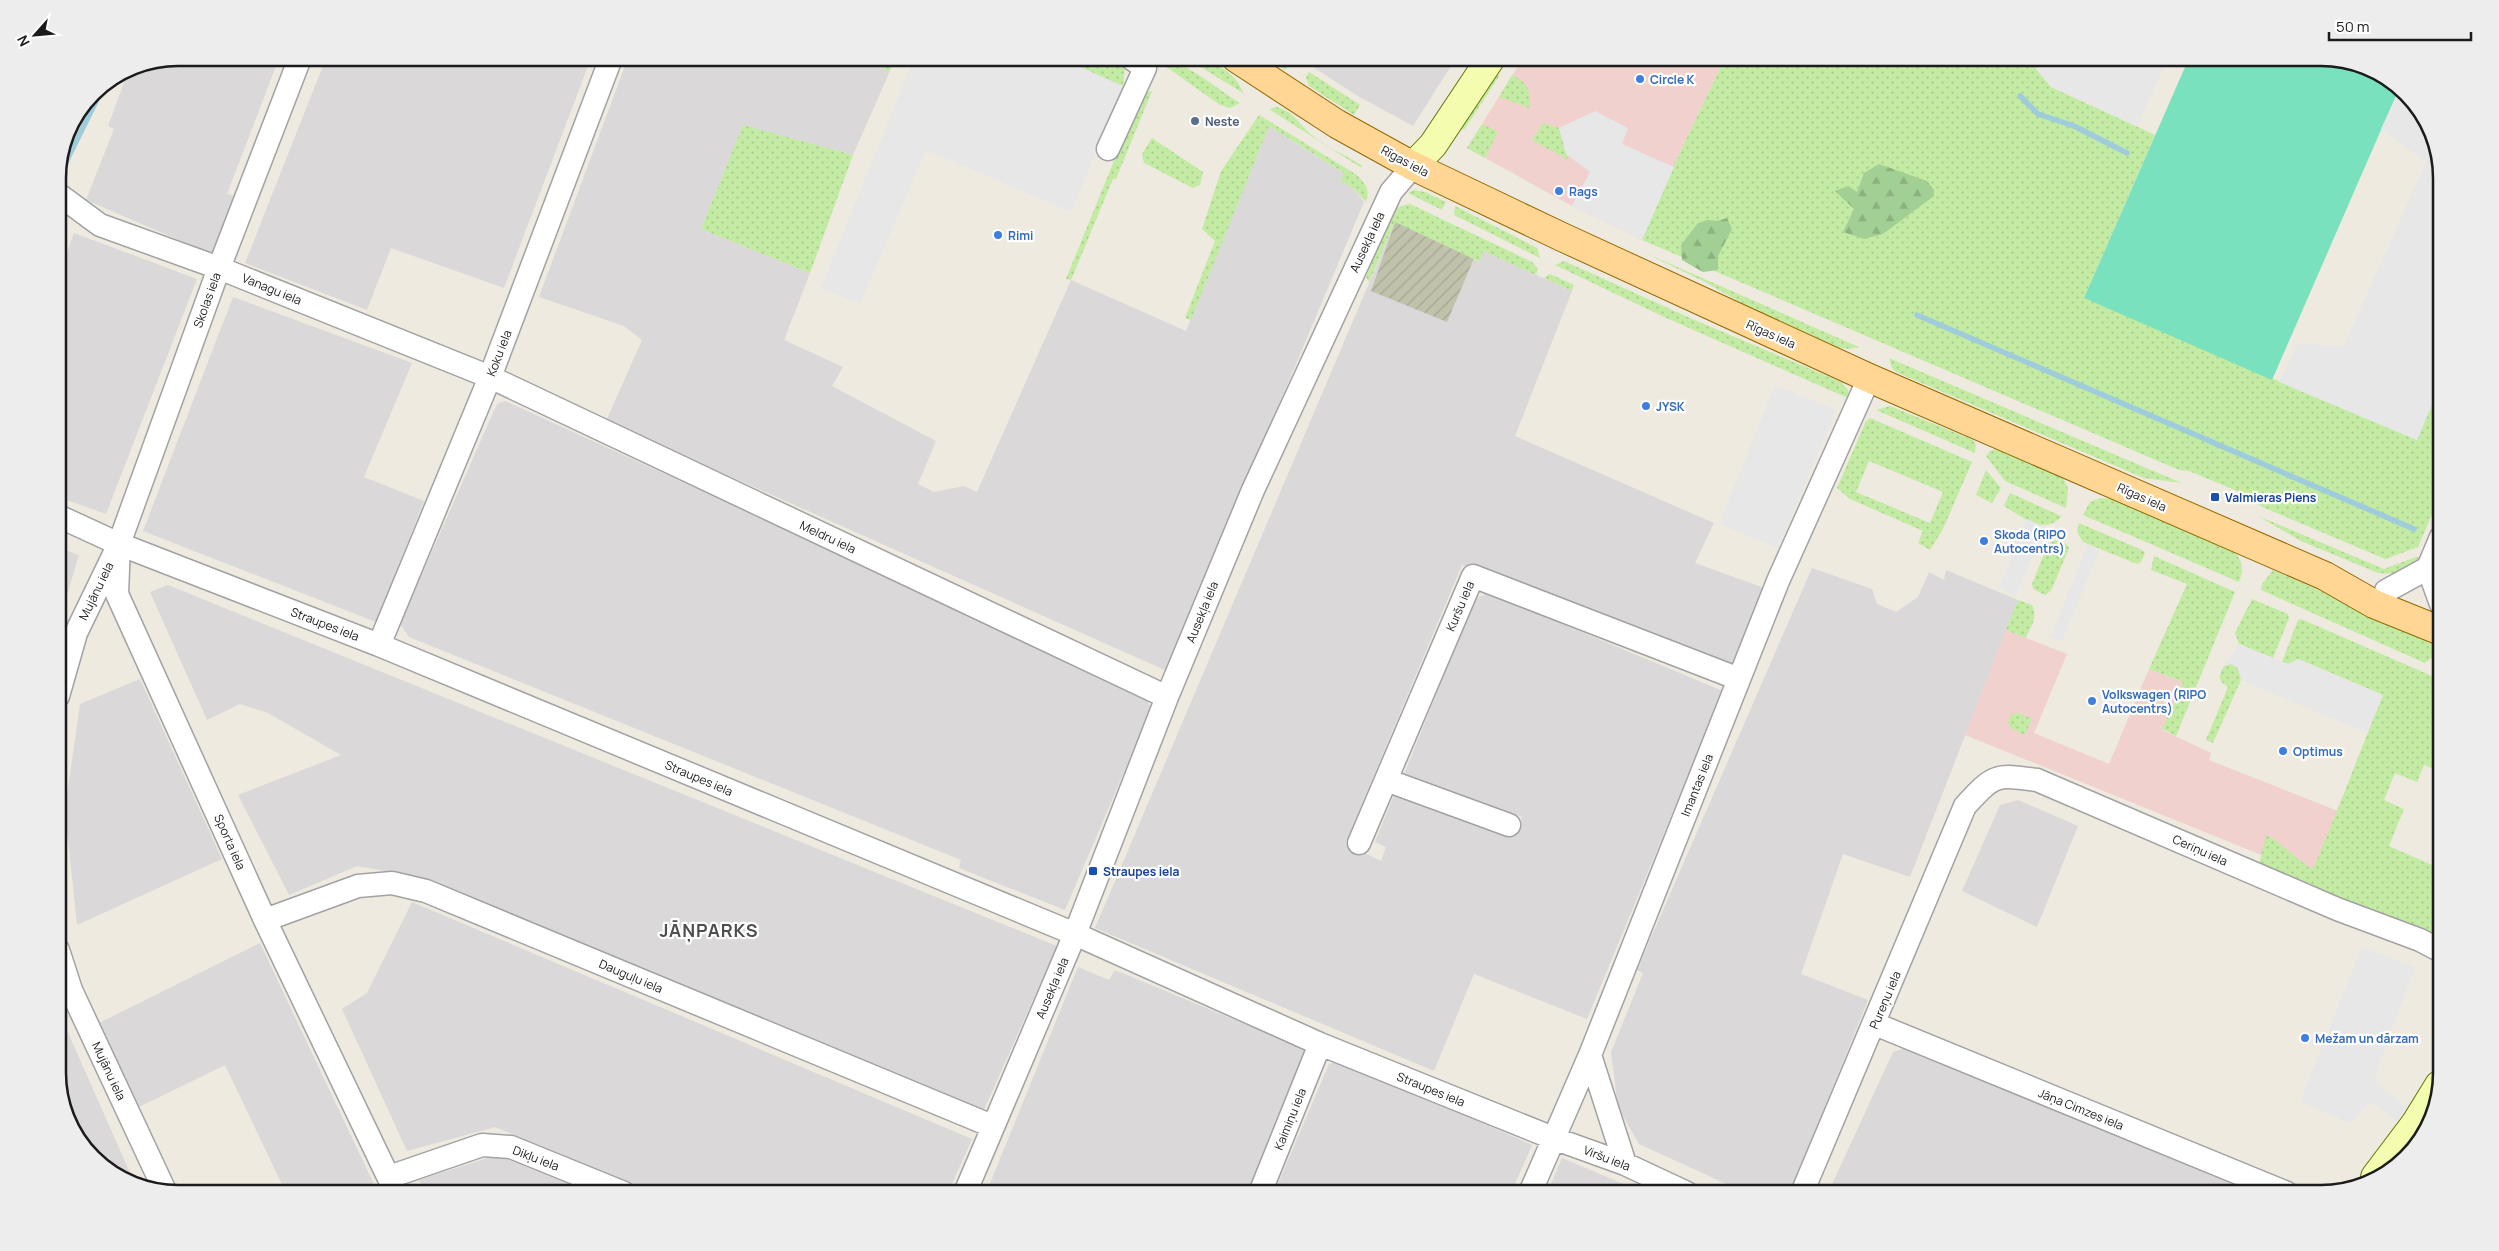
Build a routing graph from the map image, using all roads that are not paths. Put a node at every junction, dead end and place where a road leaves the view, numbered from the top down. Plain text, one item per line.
1 (297, 66) edge
2 (608, 66) edge
3 (1142, 66) edge
4 (1248, 66) edge
5 (1486, 66) edge
6 (1108, 149) dead end
7 (1413, 166) junction
8 (66, 200) edge
9 (219, 268) junction
10 (490, 377) junction
11 (1869, 378) junction
12 (66, 520) edge
13 (118, 544) junction
14 (2433, 556) edge
15 (2428, 568) junction
16 (2325, 576) junction
17 (2433, 582) edge
18 (2386, 591) junction
19 (2433, 609) edge
20 (2433, 628) edge
21 (379, 645) junction
22 (66, 668) edge
23 (1739, 679) junction
24 (1167, 697) junction
25 (1386, 780) junction
26 (1965, 806) joint
27 (1509, 825) dead end
28 (1359, 843) dead end
29 (265, 920) junction
30 (1075, 934) junction
31 (2433, 946) edge
32 (66, 975) edge
33 (1875, 1024) junction
34 (1320, 1044) junction
35 (1590, 1055) junction
36 (2429, 1101) edge
37 (992, 1126) junction
38 (1553, 1138) junction
39 (1625, 1164) junction
40 (2384, 1166) edge
41 (163, 1184) edge
42 (392, 1185) edge
43 (602, 1185) edge
44 (969, 1185) edge
45 (1264, 1185) edge
46 (1534, 1185) edge
47 (1668, 1185) edge
48 (1806, 1185) edge
49 (2265, 1185) edge

1 - 9 street, Skolas iela
2 - 10 street, Koku iela
3 - 6 street
4 - 7 main road, Rīgas iela
5 - 7 street, Ausekļa iela
7 - 11 main road, Rīgas iela
7 - 24 street, Ausekļa iela
8 - 9 street, Vanagu iela
9 - 10 street, Vanagu iela
9 - 13 street, Skolas iela
10 - 21 street, Koku iela
10 - 24 street, Meldru iela
11 - 16 main road, Rīgas iela
11 - 23 street, Imantas iela
12 - 13 street
13 - 21 street, Straupes iela
13 - 22 street, Mujānu iela
13 - 29 street, Sporta iela
14 - 15 street
15 - 17 street
15 - 18 street
16 - 18 main road, Rīgas iela
16 - 20 main road, Rīgas iela
18 - 19 main road, Rīgas iela
21 - 30 street, Straupes iela
23 - 25 street, Kuršu iela
23 - 35 street, Imantas iela
24 - 30 street, Ausekļa iela
25 - 27 street
25 - 28 street, Kuršu iela
26 - 31 street, Ceriņu iela
26 - 33 street, Pureņu iela
29 - 37 street, Dauguļu iela
29 - 42 street, Sporta iela
30 - 34 street, Straupes iela
30 - 37 street, Ausekļa iela
32 - 41 street, Mujānu iela
33 - 48 street, Pureņu iela
33 - 49 street, Jāņa Cimzes iela
34 - 38 street, Straupes iela
34 - 45 street, Kaimiņu iela
35 - 38 street, Imantas iela
35 - 39 street
36 - 40 street
37 - 44 street, Ausekļa iela
38 - 39 street, Viršu iela
38 - 46 street, Imantas iela
39 - 47 street, Viršu iela
42 - 43 street, Dikļu iela

